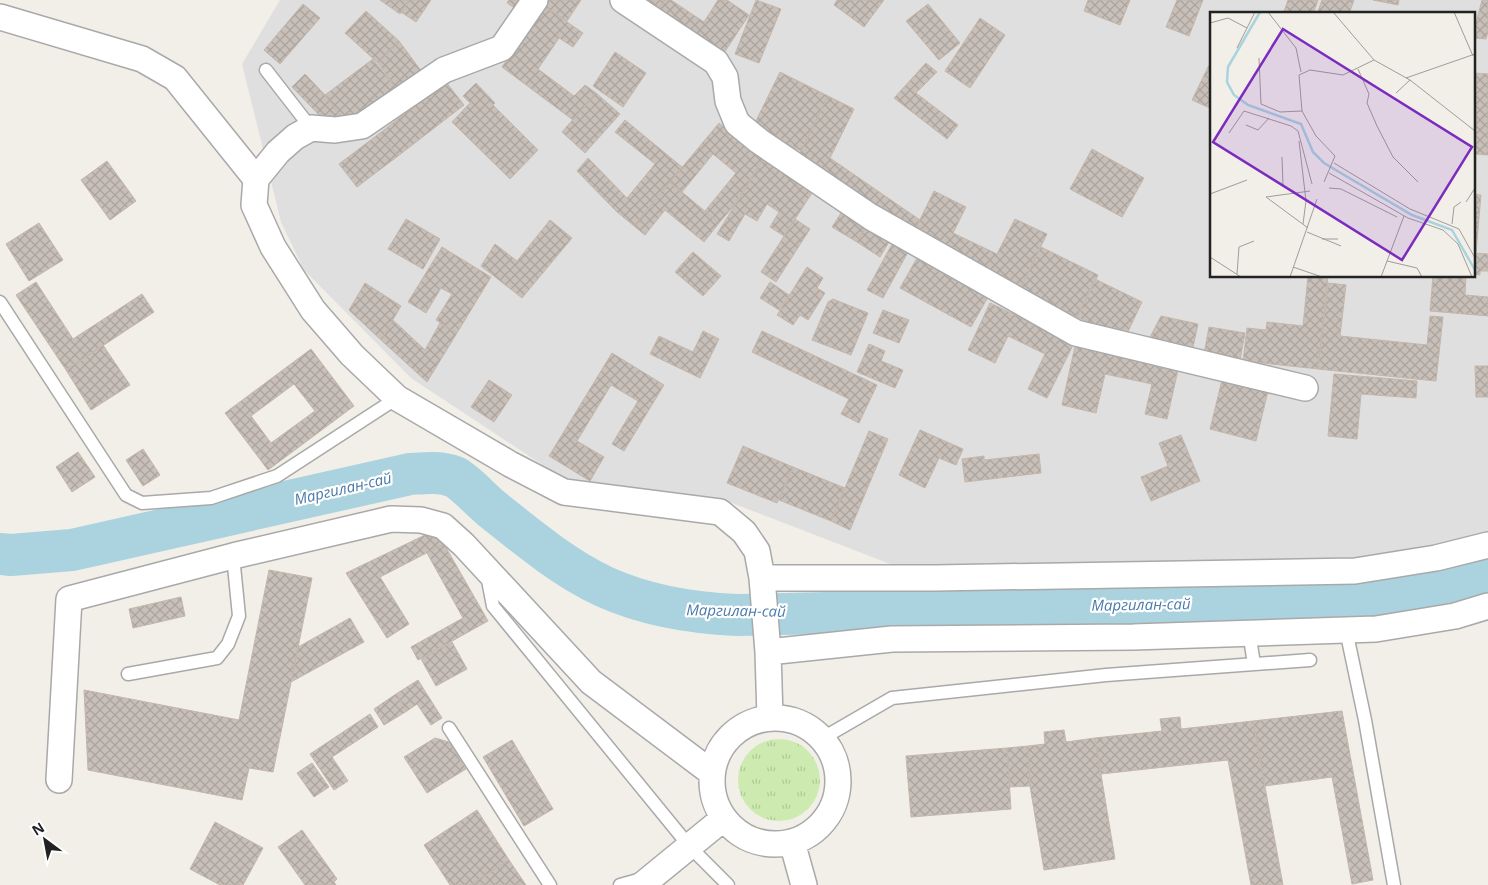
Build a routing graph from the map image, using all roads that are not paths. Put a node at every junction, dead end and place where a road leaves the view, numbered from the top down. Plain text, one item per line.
1 (535, 0) edge
2 (622, 0) edge
3 (0, 17) edge
4 (266, 70) dead end
5 (311, 128) junction
6 (256, 179) junction
7 (0, 302) edge
8 (1305, 388) dead end
9 (398, 398) junction
10 (1488, 545) edge
11 (233, 556) junction
12 (485, 568) junction
13 (762, 578) junction
14 (1488, 606) edge
15 (1346, 630) junction
16 (1249, 632) junction
17 (768, 652) junction
18 (1310, 660) dead end
19 (1254, 664) junction
20 (128, 674) dead end
21 (770, 717) junction
22 (449, 728) dead end
23 (823, 738) junction
24 (712, 773) junction
25 (59, 780) dead end
26 (724, 818) junction
27 (792, 842) junction
28 (690, 847) junction
29 (648, 881) edge
30 (550, 885) edge
31 (620, 885) edge
32 (728, 885) edge
33 (804, 885) edge
34 (1394, 885) edge

1 - 5 street
2 - 8 street
3 - 6 street
4 - 5 lane
5 - 6 street
6 - 9 street
7 - 9 lane
9 - 13 street
10 - 13 street
11 - 12 street
11 - 20 lane
11 - 25 street
12 - 24 street
12 - 28 lane
13 - 17 street
14 - 15 street
15 - 16 street
15 - 34 lane
16 - 17 street
16 - 19 lane
17 - 21 street
18 - 19 lane
19 - 23 lane
21 - 23 street
21 - 24 street
22 - 30 lane
23 - 27 street
24 - 26 street
26 - 27 street
26 - 28 street
27 - 33 street
28 - 29 street
28 - 32 lane
29 - 31 lane

